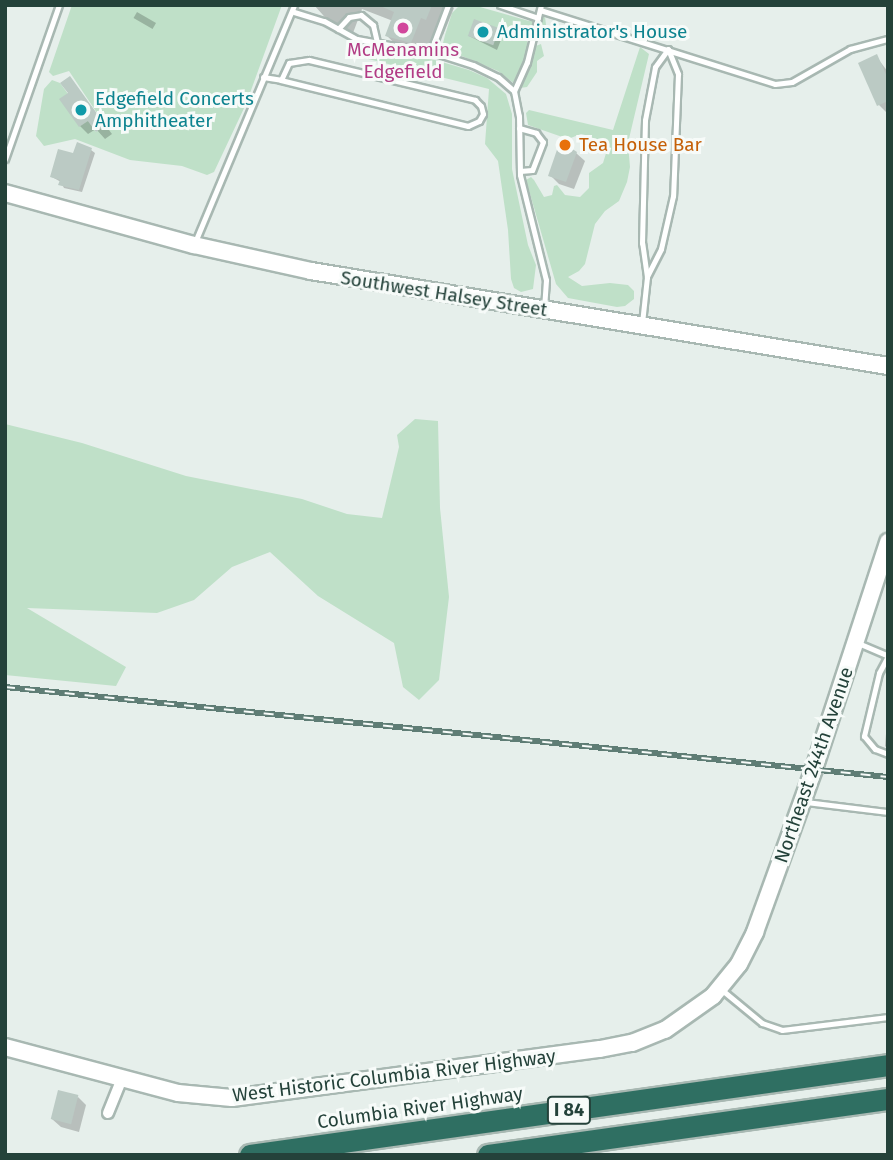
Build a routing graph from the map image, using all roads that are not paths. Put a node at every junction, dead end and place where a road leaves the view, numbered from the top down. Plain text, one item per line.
1 (59, 5) edge
2 (448, 5) edge
3 (500, 5) edge
4 (540, 7) edge
5 (294, 9) edge
6 (538, 18) junction
7 (338, 29) junction
8 (888, 39) edge
9 (377, 43) junction
10 (668, 49) junction
11 (430, 53) junction
12 (263, 76) junction
13 (281, 80) junction
14 (514, 91) junction
15 (519, 128) junction
16 (5, 159) edge
17 (520, 171) junction
18 (5, 193) edge
19 (194, 245) junction
20 (647, 277) junction
21 (544, 310) junction
22 (642, 326) junction
23 (888, 366) edge
24 (888, 542) edge
25 (855, 642) junction
26 (888, 656) edge
27 (888, 754) edge
28 (803, 801) junction
29 (888, 812) edge
30 (723, 984) junction
31 (888, 1017) edge
32 (5, 1047) edge
33 (888, 1065) edge
34 (122, 1078) junction
35 (888, 1099) edge
36 (108, 1113) dead end
37 (250, 1155) edge
38 (488, 1155) edge

1 - 16 lane
2 - 11 lane
3 - 6 lane
4 - 6 lane
4 - 10 lane
5 - 7 lane
5 - 12 lane
6 - 14 lane
7 - 9 lane
7 - 9 lane
8 - 10 lane
9 - 11 lane
10 - 20 lane
10 - 20 lane
11 - 14 lane
12 - 13 lane
12 - 19 lane
13 - 13 lane
14 - 15 lane
15 - 17 lane
15 - 17 lane
17 - 21 lane
18 - 19 street, Southwest Halsey Street
19 - 21 street, Southwest Halsey Street
20 - 22 lane
21 - 22 street, Southwest Halsey Street
22 - 23 street, Southwest Halsey Street
24 - 25 street, Northeast 244th Avenue
25 - 26 lane
25 - 28 street, Northeast 244th Avenue
26 - 27 lane
28 - 29 lane
28 - 30 street, Northeast 244th Avenue
30 - 31 lane
30 - 34 street, West Historic Columbia River Highway
32 - 34 street, West Historic Columbia River Highway
33 - 37 highway, Columbia River Highway / I 84
34 - 36 street
35 - 38 highway, I 84

